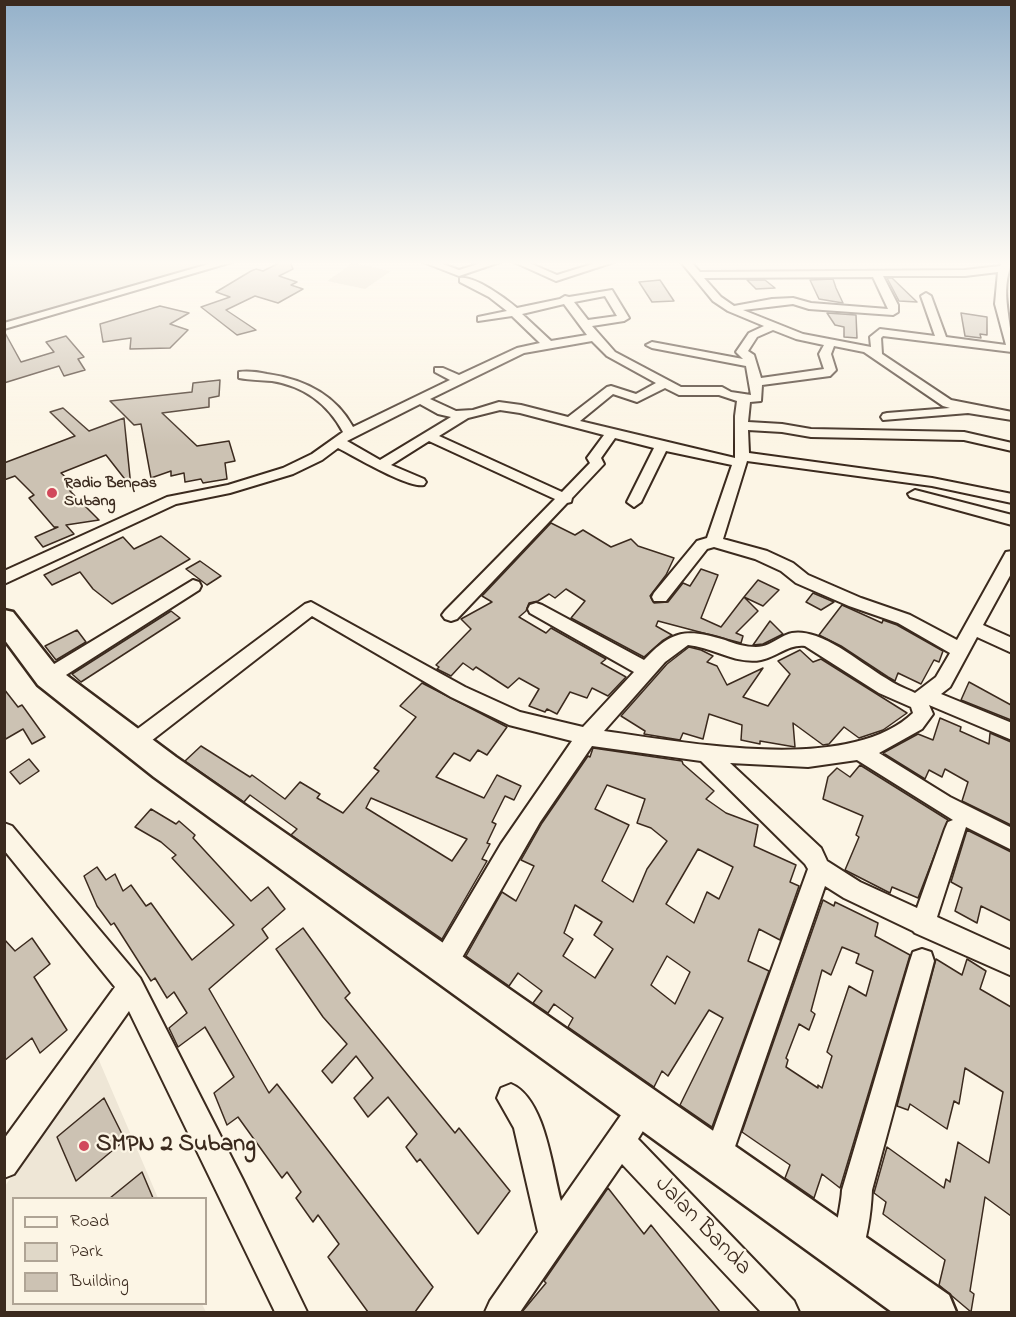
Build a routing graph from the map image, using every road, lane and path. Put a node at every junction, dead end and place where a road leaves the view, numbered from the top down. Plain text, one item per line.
1 (526, 323) edge
2 (589, 323) edge
3 (766, 323) edge
4 (936, 323) edge
5 (585, 324) joint
6 (772, 326) junction
7 (1009, 333) edge
8 (594, 337) junction
9 (941, 338) junction
10 (830, 343) junction
11 (547, 344) junction
12 (652, 345) dead end
13 (1010, 347) edge
14 (877, 354) junction
15 (751, 364) junction
16 (439, 370) dead end
17 (243, 375) dead end
18 (459, 380) junction
19 (756, 382) junction
20 (665, 383) junction
21 (421, 399) junction
22 (744, 399) junction
23 (972, 410) junction
24 (464, 415) junction
25 (1011, 416) edge
26 (887, 417) dead end
27 (570, 422) junction
28 (741, 426) junction
29 (350, 433) junction
30 (612, 433) junction
31 (427, 436) junction
32 (338, 442) junction
33 (662, 446) junction
34 (1011, 447) edge
35 (741, 459) junction
36 (381, 465) junction
37 (419, 482) dead end
38 (915, 494) dead end
39 (566, 499) junction
40 (1011, 499) edge
41 (634, 502) dead end
42 (1011, 520) edge
43 (714, 542) junction
44 (1011, 556) edge
45 (4, 578) edge
46 (193, 586) dead end
47 (660, 597) dead end
48 (536, 609) dead end
49 (451, 615) dead end
50 (4, 619) edge
51 (974, 628) junction
52 (1011, 646) edge
53 (961, 651) junction
54 (646, 670) junction
55 (48, 677) junction
56 (928, 699) junction
57 (1011, 732) edge
58 (590, 735) junction
59 (135, 742) junction
60 (861, 752) junction
61 (706, 753) junction
62 (956, 829) dead end
63 (4, 833) edge
64 (1011, 840) edge
65 (819, 869) junction
66 (923, 925) junction
67 (922, 961) dead end
68 (1011, 964) edge
69 (443, 966) junction
70 (131, 987) junction
71 (511, 1098) dead end
72 (643, 1108) junction
73 (620, 1141) junction
74 (716, 1161) junction
75 (4, 1164) edge
76 (554, 1236) junction
77 (847, 1253) junction
78 (776, 1309) edge
79 (291, 1312) edge
80 (501, 1312) edge
81 (932, 1312) edge

1 - 11 street
2 - 5 street
3 - 6 street
4 - 9 street
5 - 8 street
6 - 10 street
6 - 15 street
7 - 13 street
8 - 11 street
8 - 20 street
9 - 13 street
9 - 14 street
10 - 14 street
10 - 19 street
11 - 18 street
12 - 15 street
14 - 23 street
15 - 19 street
16 - 18 street
17 - 29 street
18 - 21 street
19 - 22 street
20 - 22 street
20 - 27 street
21 - 24 street
21 - 29 street
22 - 28 street
23 - 25 street
23 - 26 street
24 - 27 street
24 - 31 street
27 - 30 street
28 - 34 street
28 - 35 street
29 - 32 street
30 - 33 street
30 - 39 street
31 - 36 street
31 - 39 street
32 - 36 street
32 - 45 street
33 - 35 street
33 - 41 street
35 - 40 street
35 - 43 street
36 - 37 street
38 - 42 street
39 - 49 street
43 - 47 street
43 - 53 street
44 - 51 street
46 - 55 street
48 - 54 street
50 - 55 main road
51 - 52 street
51 - 53 street
53 - 56 street
54 - 56 street
54 - 58 street
55 - 59 main road
56 - 57 street
56 - 60 street
58 - 59 street
58 - 61 street
58 - 69 street
59 - 69 main road
60 - 61 street
60 - 64 street
61 - 65 street
62 - 66 street
63 - 70 street
65 - 66 street
65 - 74 street
66 - 68 street
67 - 77 street
69 - 72 main road
70 - 75 street
70 - 79 street
71 - 76 street
72 - 73 street
72 - 74 main road
73 - 76 street
73 - 78 street, Jalan Banda
74 - 77 main road
76 - 80 street
77 - 81 main road

